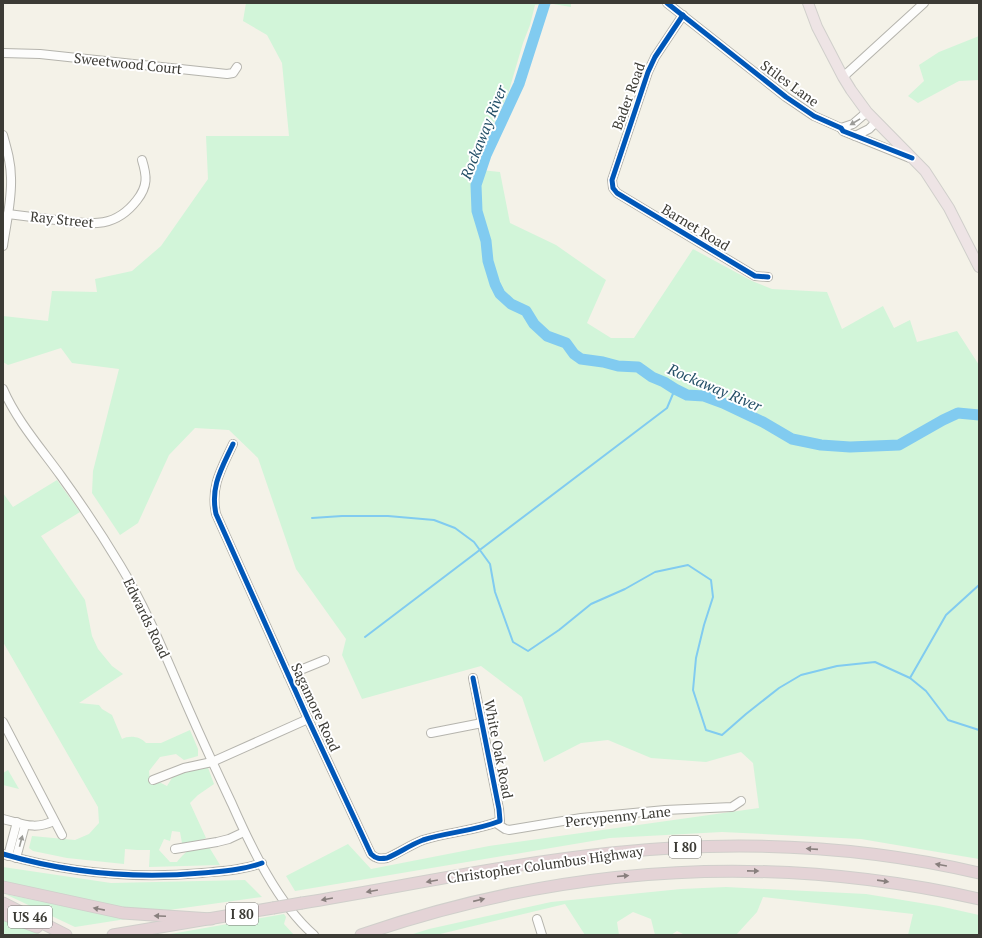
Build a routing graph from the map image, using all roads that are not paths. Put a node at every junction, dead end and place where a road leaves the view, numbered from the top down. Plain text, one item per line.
1 (667, 3) edge
2 (808, 3) edge
3 (924, 3) edge
4 (682, 15) junction
5 (3, 53) edge
6 (236, 67) dead end
7 (843, 77) junction
8 (867, 112) junction
9 (876, 122) junction
10 (841, 128) junction
11 (3, 135) edge
12 (855, 136) junction
13 (912, 158) junction
14 (142, 160) dead end
15 (615, 191) joint
16 (8, 214) junction
17 (3, 246) edge
18 (979, 267) edge
19 (768, 277) dead end
20 (3, 389) edge
21 (5, 401) edge
22 (233, 444) dead end
23 (325, 660) dead end
24 (288, 676) junction
25 (473, 678) dead end
26 (308, 719) junction
27 (3, 722) edge
28 (482, 723) junction
29 (431, 733) dead end
30 (212, 762) junction
31 (153, 780) dead end
32 (740, 801) dead end
33 (3, 819) edge
34 (54, 821) junction
35 (496, 823) junction
36 (21, 824) junction
37 (244, 832) junction
38 (62, 835) dead end
39 (175, 848) dead end
40 (6, 855) edge
41 (16, 858) junction
42 (262, 863) junction
43 (979, 873) edge
44 (3, 887) edge
45 (979, 899) edge
46 (3, 903) edge
47 (3, 914) edge
48 (211, 919) junction
49 (538, 919) dead end
50 (61, 933) edge
51 (113, 935) edge
52 (314, 935) edge
53 (362, 935) edge
54 (542, 935) edge

1 - 4 street, Stiles Lane
2 - 7 main road
3 - 7 street
4 - 10 street, Stiles Lane
4 - 15 street, Bader Road
5 - 6 street, Sweetwood Court
7 - 8 main road
8 - 9 main road
8 -> 10 street
9 - 12 street
9 - 13 main road
10 - 12 street, Stiles Lane
11 - 16 street
12 - 13 street, Stiles Lane
13 - 18 main road
14 - 16 street, Ray Street
15 - 19 street, Barnet Road
16 - 17 street
20 - 21 street, Edwards Road
21 - 30 street, Edwards Road
22 - 24 street, Sagamore Road
23 - 24 street
24 - 26 street, Sagamore Road
25 - 28 street, White Oak Road
26 - 30 street
26 - 35 street, Sagamore Road
27 - 34 street
28 - 29 street
28 - 35 street, White Oak Road
30 - 31 street
30 - 37 street, Edwards Road
32 - 35 street, Percypenny Lane
33 - 36 street
34 - 36 street
34 - 38 street
36 - 40 street
41 -> 36 street
37 - 39 street
37 - 42 street, Edwards Road
40 - 41 street
41 - 42 street
42 - 52 street, Edwards Road
43 -> 48 highway, Christopher Columbus Highway / I 80, bridge
48 -> 44 highway
53 -> 45 highway, Christopher Columbus Highway / I 80
46 - 50 highway, US 46
47 - 50 highway
48 - 51 highway, Christopher Columbus Highway / I 80
49 - 54 street

